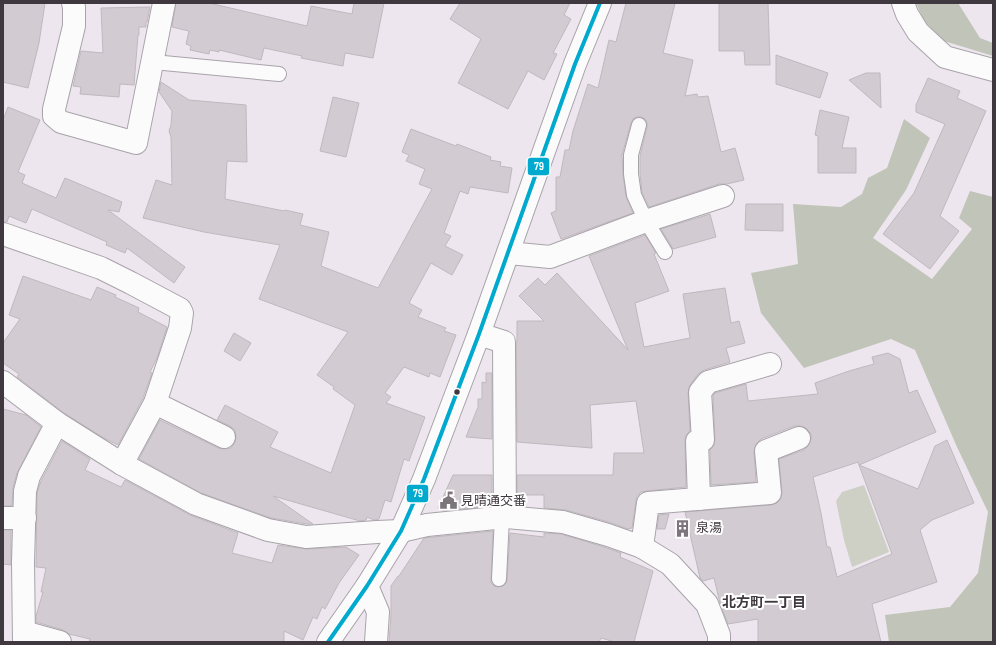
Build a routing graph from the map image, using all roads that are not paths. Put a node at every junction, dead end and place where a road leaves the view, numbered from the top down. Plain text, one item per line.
1 (73, 3) edge
2 (164, 3) edge
3 (600, 3) edge
4 (903, 3) edge
5 (153, 62) junction
6 (993, 70) edge
7 (279, 74) dead end
8 (639, 125) dead end
9 (723, 196) dead end
10 (646, 220) junction
11 (3, 234) edge
12 (508, 252) junction
13 (665, 252) dead end
14 (479, 334) junction
15 (770, 364) dead end
16 (3, 382) edge
17 (155, 403) junction
18 (57, 423) junction
19 (224, 437) dead end
20 (799, 438) dead end
21 (122, 464) junction
22 (699, 499) junction
23 (3, 518) edge
24 (25, 518) junction
25 (504, 518) junction
26 (401, 531) junction
27 (642, 547) junction
28 (499, 579) dead end
29 (367, 586) junction
30 (24, 637) edge
31 (60, 642) edge
32 (328, 642) edge
33 (376, 642) edge
34 (719, 642) edge

1 - 5 street
2 - 5 street
3 - 12 street
4 - 6 street
5 - 7 lane
8 - 10 lane
9 - 10 street
10 - 12 street
10 - 13 lane
11 - 17 street
12 - 14 street
14 - 25 street
14 - 26 street
15 - 22 street
16 - 18 street
17 - 19 street
17 - 21 street
18 - 21 street
18 - 24 street
20 - 22 street
21 - 26 street
22 - 27 street
23 - 24 street
24 - 30 street
25 - 26 street
25 - 27 street
25 - 28 lane
26 - 29 street
27 - 34 street
29 - 32 street
29 - 33 street
30 - 31 street

